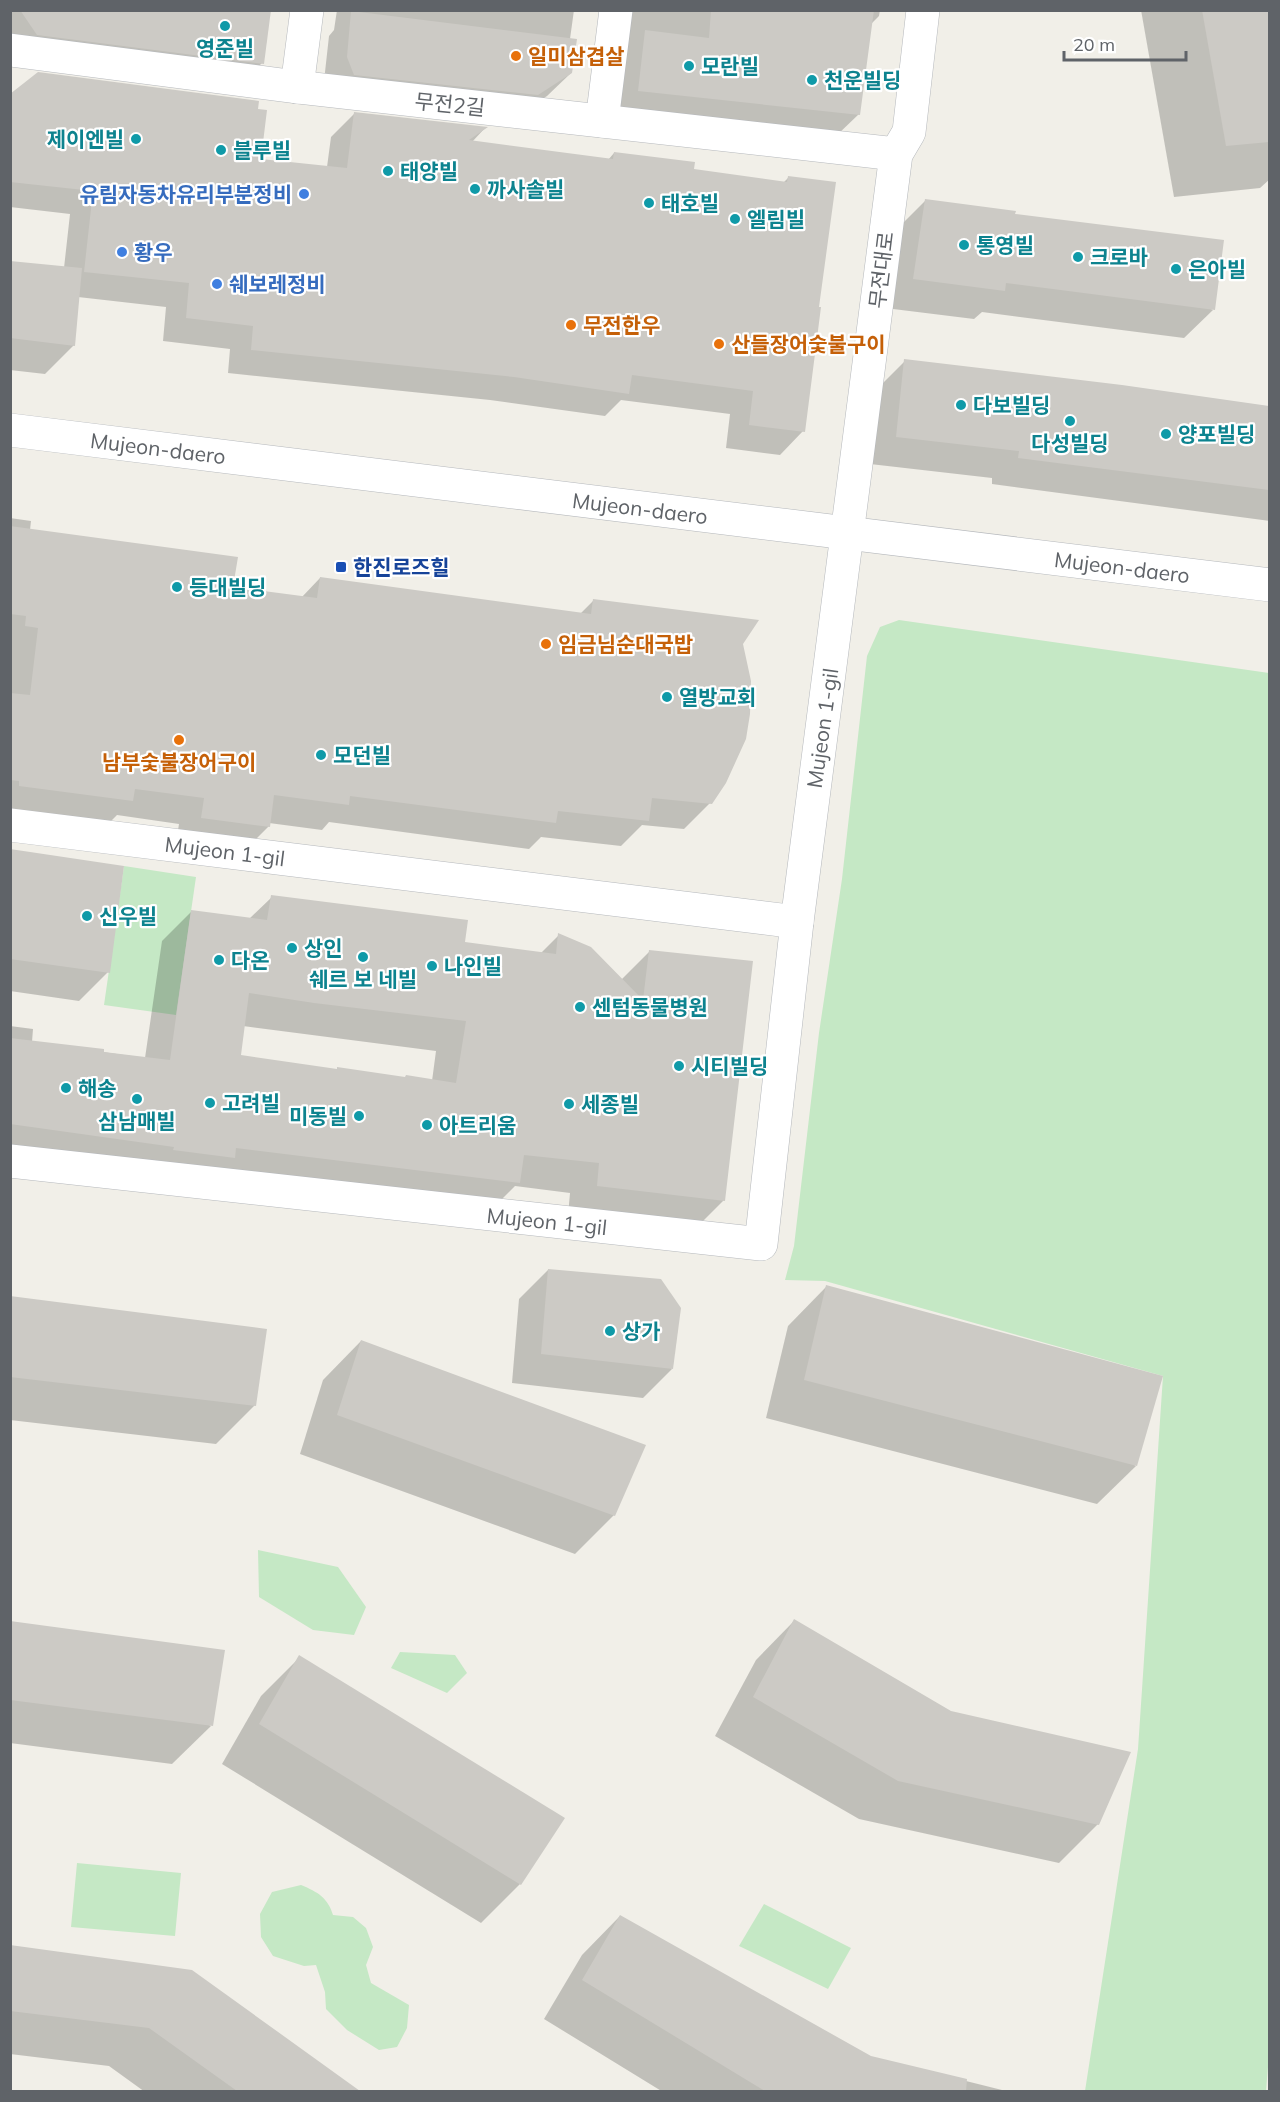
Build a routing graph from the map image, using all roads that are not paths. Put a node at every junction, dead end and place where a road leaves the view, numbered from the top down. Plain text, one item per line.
1 (307, 10) edge
2 (616, 10) edge
3 (923, 10) edge
4 (10, 50) edge
5 (297, 87) junction
6 (602, 121) junction
7 (896, 154) junction
8 (10, 430) edge
9 (848, 533) junction
10 (1269, 585) edge
11 (10, 825) edge
12 (797, 922) junction
13 (10, 1161) edge

1 - 5 street
2 - 6 street
3 - 7 street, 무전대로
4 - 5 street, 무전2길
5 - 6 street, 무전2길
6 - 7 street, 무전2길
7 - 9 street, 무전대로
8 - 9 street, Mujeon-daero
9 - 10 street, Mujeon-daero
9 - 12 street, Mujeon 1-gil
11 - 12 street, Mujeon 1-gil
12 - 13 street, Mujeon 1-gil

